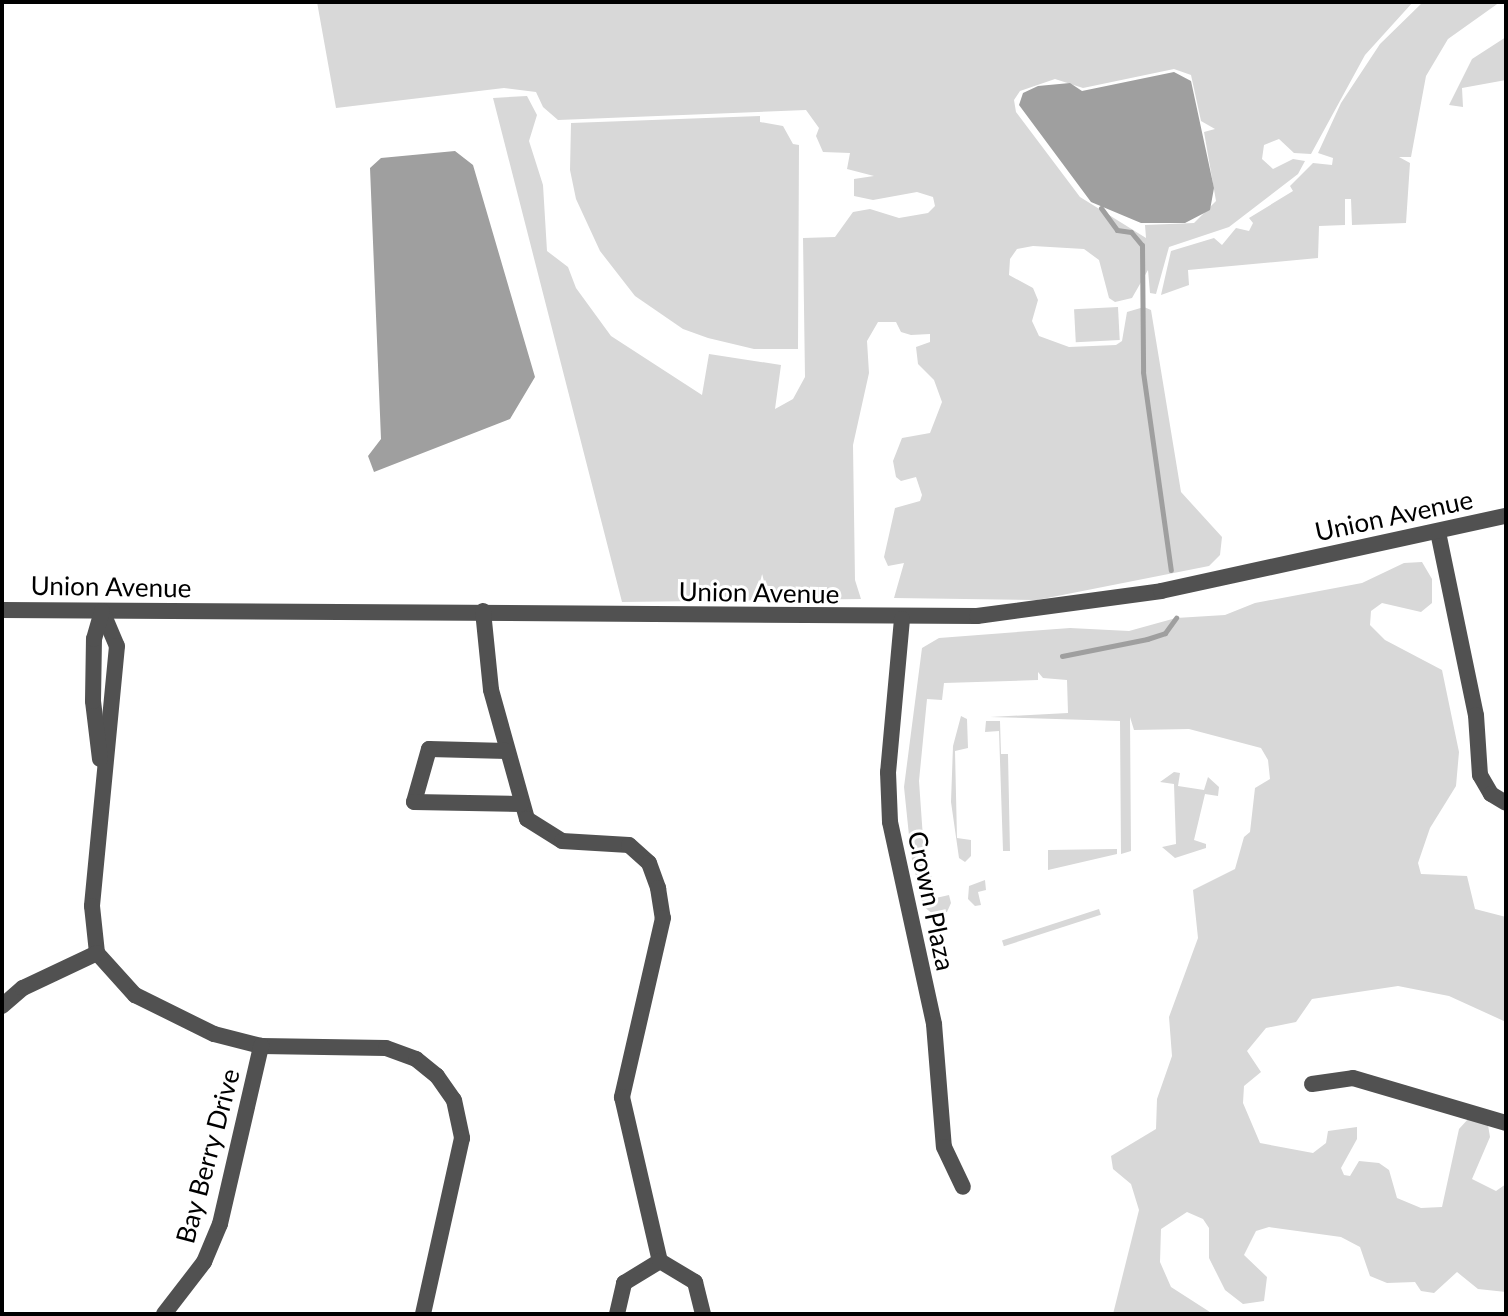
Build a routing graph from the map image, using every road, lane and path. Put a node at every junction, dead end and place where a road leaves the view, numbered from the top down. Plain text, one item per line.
1 (1506, 516) edge
2 (1438, 532) junction
3 (2, 610) edge
4 (102, 611) junction
5 (483, 611) junction
6 (902, 619) junction
7 (507, 751) junction
8 (102, 773) junction
9 (1506, 803) edge
10 (521, 804) junction
11 (97, 953) junction
12 (2, 1006) edge
13 (261, 1046) junction
14 (1312, 1084) dead end
15 (1506, 1123) edge
16 (963, 1187) dead end
17 (660, 1261) junction
18 (164, 1314) edge
19 (423, 1314) edge
20 (617, 1314) edge
21 (703, 1314) edge

1 - 2 street, Union Avenue
2 - 6 street, Union Avenue
2 - 9 street
3 - 4 street, Union Avenue
4 - 5 street, Union Avenue
4 - 8 street
4 - 8 street
5 - 6 street, Union Avenue
5 - 7 street
6 - 16 street, Crown Plaza
7 - 10 street
7 - 10 street
8 - 11 street
10 - 17 street
11 - 12 street
11 - 13 street
13 - 18 street, Bay Berry Drive
13 - 19 street
14 - 15 street
17 - 20 street
17 - 21 street

